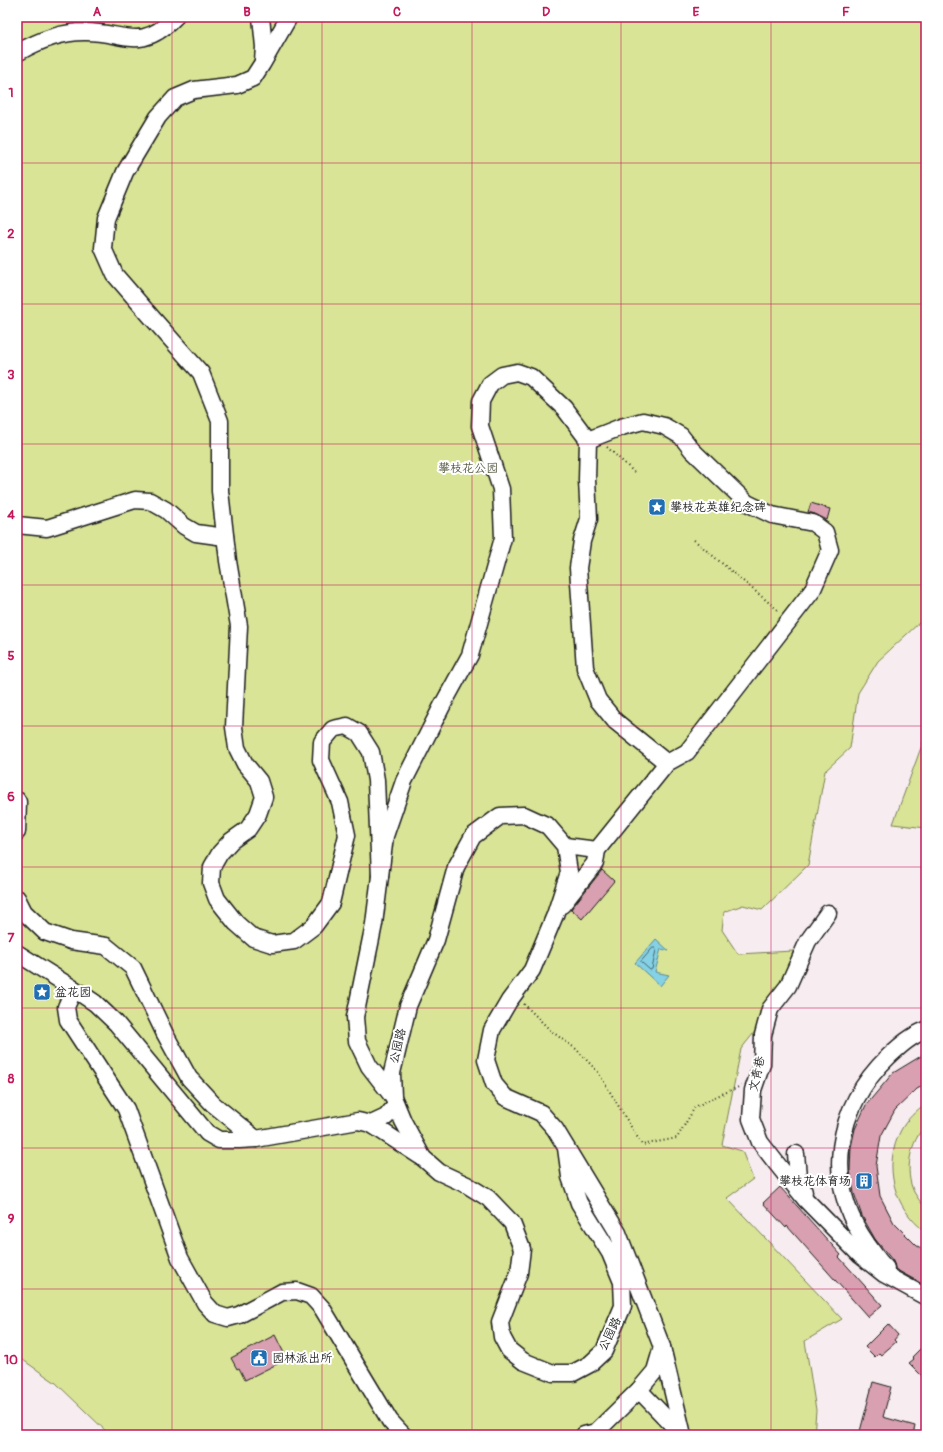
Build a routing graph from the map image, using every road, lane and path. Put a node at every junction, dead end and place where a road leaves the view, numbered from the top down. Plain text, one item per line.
1 (174, 17) edge
2 (261, 17) edge
3 (289, 17) edge
4 (17, 53) edge
5 (262, 64) junction
6 (593, 439) junction
7 (634, 472) dead end
8 (17, 525) edge
9 (225, 537) junction
10 (694, 540) dead end
11 (789, 620) junction
12 (667, 763) junction
13 (17, 800) edge
14 (17, 832) edge
15 (564, 846) junction
16 (597, 850) junction
17 (380, 877) junction
18 (17, 898) edge
19 (828, 913) dead end
20 (554, 915) junction
21 (17, 954) edge
22 (74, 989) junction
23 (514, 994) junction
24 (926, 1030) edge
25 (756, 1079) junction
26 (394, 1101) junction
27 (371, 1124) junction
28 (256, 1138) junction
29 (566, 1148) junction
30 (796, 1154) dead end
31 (423, 1158) junction
32 (806, 1200) junction
33 (910, 1288) junction
34 (926, 1297) edge
35 (662, 1348) junction
36 (639, 1390) junction
37 (593, 1434) edge
38 (403, 1435) edge
39 (683, 1435) edge

1 - 4 street
2 - 5 street
3 - 5 street
5 - 9 street
6 - 7 path
6 - 11 street
6 - 12 street
6 - 17 street
8 - 9 street
9 - 17 street
10 - 11 path
11 - 12 street
12 - 16 street
13 - 14 street
15 - 16 street
15 - 20 street, 公园路
15 - 26 street, 公园路
16 - 20 street
17 - 26 street
18 - 28 street
19 - 25 street, 文青巷
20 - 23 street, 公园路
21 - 22 street
22 - 28 street
22 - 38 street
23 - 25 path
23 - 29 street, 公园路
24 - 33 street
25 - 32 street, 文青巷
26 - 27 street
26 - 31 street, 公园路
27 - 28 street
27 - 31 street
29 - 31 street, 公园路
29 - 35 street, 公园路
30 - 32 street
32 - 33 street, 文青巷
33 - 34 street, 文青巷
35 - 36 street
35 - 39 street, 公园路
36 - 37 street
36 - 39 street

